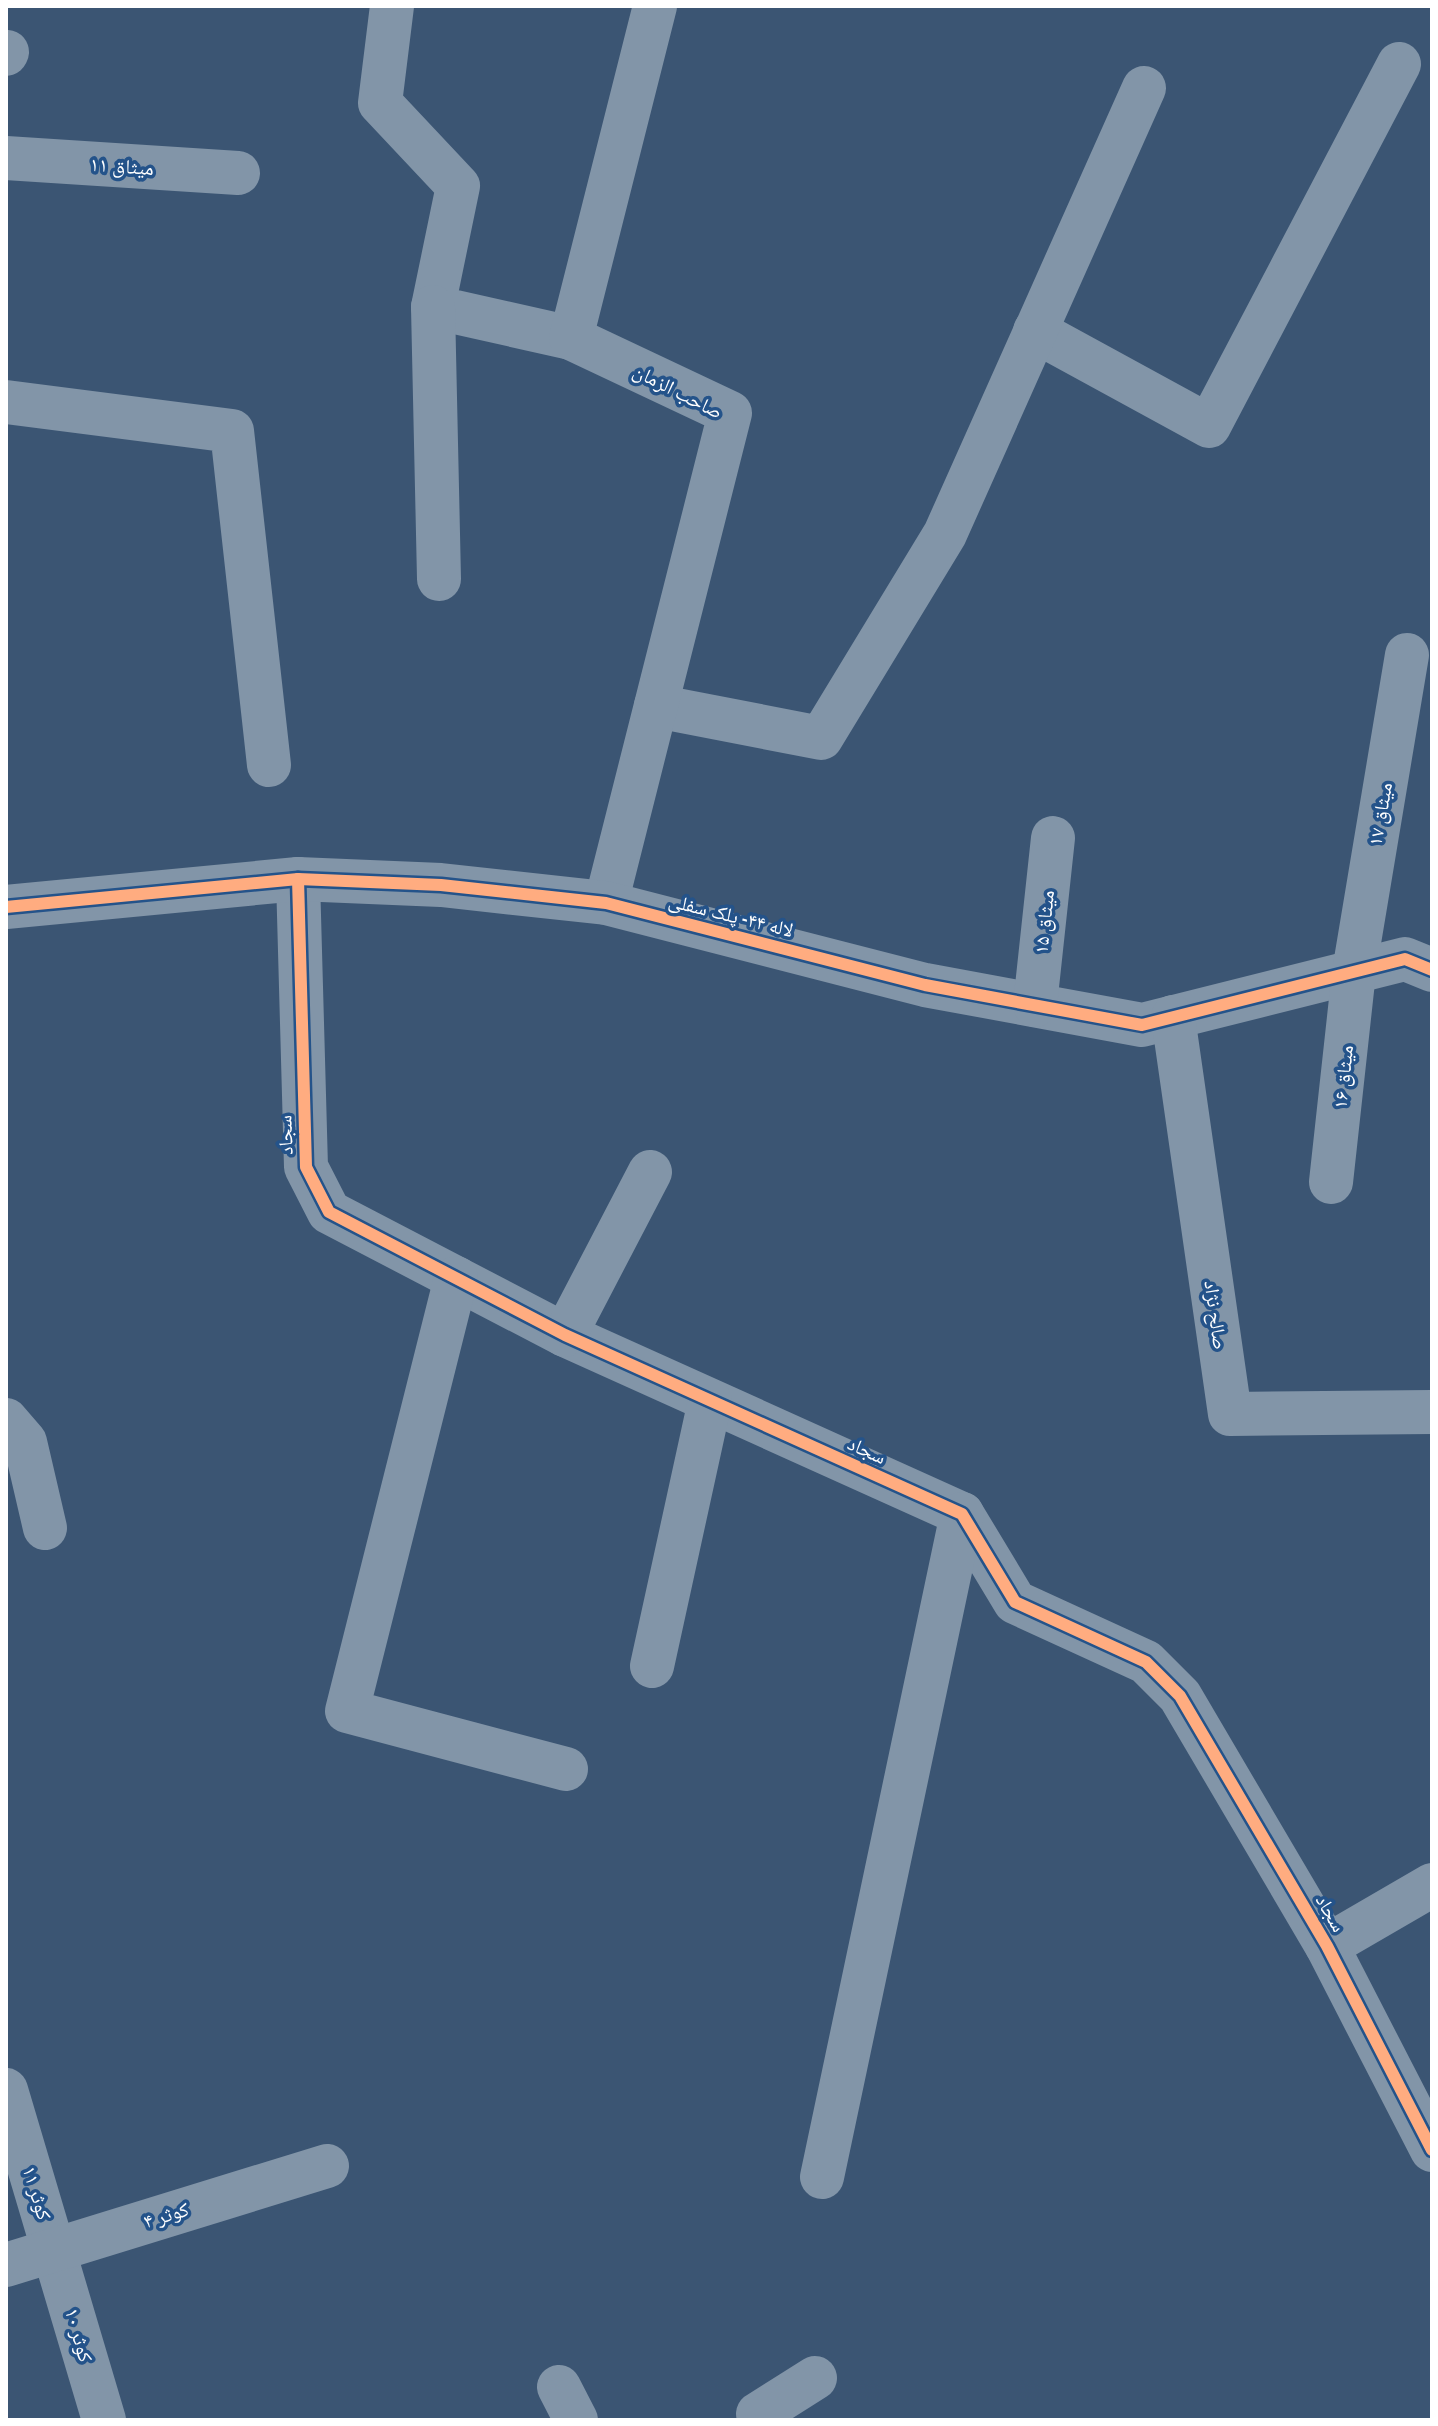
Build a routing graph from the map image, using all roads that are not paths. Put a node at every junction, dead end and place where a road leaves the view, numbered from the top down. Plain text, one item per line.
1 (392, 6) edge
2 (655, 6) edge
3 (1399, 64) dead end
4 (1144, 88) dead end
5 (6, 158) edge
6 (238, 173) dead end
7 (433, 307) junction
8 (1035, 331) junction
9 (571, 338) junction
10 (6, 402) edge
11 (439, 579) dead end
12 (1407, 655) dead end
13 (656, 706) junction
14 (269, 765) dead end
15 (1053, 838) dead end
16 (298, 879) junction
17 (606, 903) junction
18 (6, 907) edge
19 (1432, 970) edge
20 (1354, 972) junction
21 (1035, 1005) junction
22 (1173, 1017) junction
23 (650, 1172) dead end
24 (1331, 1182) dead end
25 (456, 1278) junction
26 (565, 1335) junction
27 (710, 1401) junction
28 (1432, 1412) edge
29 (6, 1420) edge
30 (962, 1514) junction
31 (45, 1528) dead end
32 (652, 1666) dead end
33 (566, 1769) dead end
34 (1432, 1885) edge
35 (1327, 1946) junction
36 (6, 2090) edge
37 (1432, 2150) edge
38 (327, 2166) dead end
39 (822, 2177) dead end
40 (54, 2250) junction
41 (6, 2265) edge
42 (815, 2378) dead end
43 (104, 2420) edge
44 (763, 2420) edge

1 - 7 street
2 - 9 street
3 - 8 street
4 - 8 street
5 - 6 street, میثاق ۱۱
7 - 9 street
7 - 11 street
8 - 13 street
9 - 13 street, صاحب الزمان
10 - 14 street
12 - 20 street, میثاق ۱۷
13 - 17 street, صاحب الزمان
15 - 21 street, میثاق ۱۵
16 - 17 street, لاله ۴۴- پلک سفلی
16 - 18 street, لاله ۴۴- پلک سفلی
16 - 25 street, سجاد
17 - 21 street, لاله ۴۴- پلک سفلی
19 - 20 street, لاله ۴۴- پلک سفلی
20 - 22 street, لاله ۴۴- پلک سفلی
20 - 24 street, میثاق ۱۶
21 - 22 street, لاله ۴۴- پلک سفلی
22 - 28 street, صالح نژاد
23 - 26 street
25 - 26 street, سجاد
25 - 33 street
26 - 27 street, سجاد
27 - 30 street, سجاد
27 - 32 street
29 - 31 street
30 - 35 street, سجاد
30 - 39 street
34 - 35 street
35 - 37 street, سجاد
36 - 40 street, کوثر ۱۱
38 - 40 street, کوثر ۴
40 - 41 street, کوثر ۴
40 - 43 street, کوثر ۱۰
42 - 44 street

